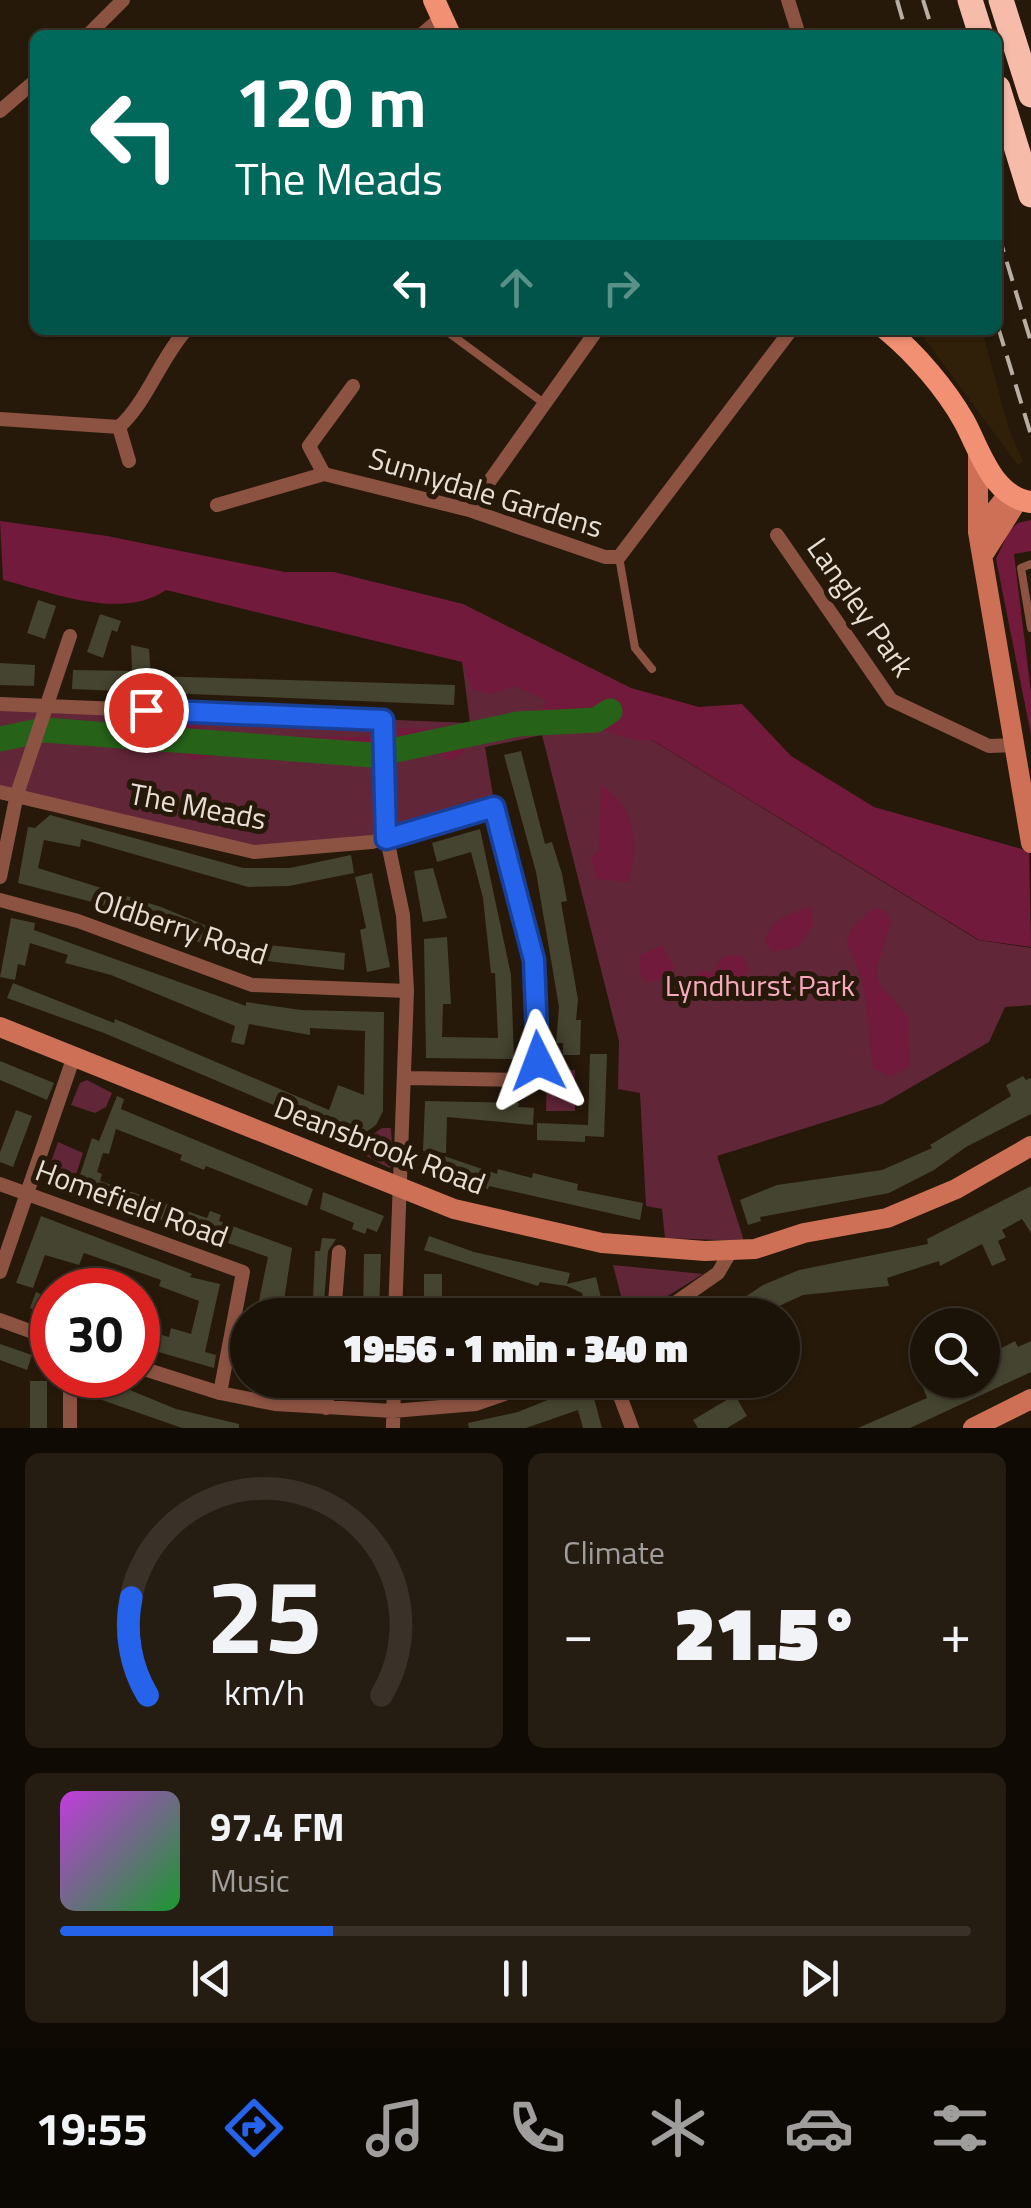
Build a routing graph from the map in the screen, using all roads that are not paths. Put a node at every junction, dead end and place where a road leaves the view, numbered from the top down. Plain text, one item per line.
1 (123, 0) edge
2 (788, 0) edge
3 (970, 0) edge
4 (1001, 0) edge
5 (100, 30) edge
6 (797, 30) edge
7 (979, 30) edge
8 (30, 84) edge
9 (1031, 95) edge
10 (1002, 101) edge
11 (0, 111) edge
12 (1031, 195) edge
13 (183, 335) edge
14 (452, 335) edge
15 (593, 335) edge
16 (787, 335) edge
17 (893, 335) edge
18 (353, 386) dead end
19 (544, 404) junction
20 (0, 419) edge
21 (966, 424) junction
22 (119, 427) junction
23 (978, 452) junction
24 (130, 461) dead end
25 (324, 474) junction
26 (1027, 499) edge
27 (217, 504) dead end
28 (469, 510) junction
29 (978, 532) junction
30 (777, 535) dead end
31 (624, 552) junction
32 (984, 552) junction
33 (1031, 564) edge
34 (1031, 628) edge
35 (70, 636) dead end
36 (652, 669) dead end
37 (0, 704) edge
38 (47, 707) junction
39 (1016, 745) junction
40 (0, 792) edge
41 (17, 794) junction
42 (1027, 794) edge
43 (386, 839) junction
44 (1031, 843) edge
45 (0, 876) edge
46 (0, 900) edge
47 (407, 991) junction
48 (0, 1028) edge
49 (73, 1060) junction
50 (406, 1078) junction
51 (1031, 1146) edge
52 (0, 1184) edge
53 (397, 1186) junction
54 (27, 1194) junction
55 (731, 1251) junction
56 (339, 1252) dead end
57 (0, 1272) edge
58 (335, 1298) edge
59 (395, 1298) edge
60 (682, 1298) edge
61 (0, 1320) edge
62 (30, 1331) edge
63 (160, 1374) edge
64 (220, 1393) junction
65 (70, 1398) edge
66 (327, 1398) edge
67 (393, 1398) edge
68 (493, 1398) edge
69 (621, 1398) edge
70 (1031, 1399) edge
71 (326, 1408) junction
72 (393, 1411) junction
73 (70, 1428) edge
74 (392, 1428) edge
75 (632, 1428) edge
76 (973, 1428) edge

1 - 5 street
2 - 6 street
3 - 7 highway
4 - 9 highway
8 - 11 street
10 - 12 highway
13 - 22 street
14 - 19 lane
15 - 19 street
16 - 31 street
17 - 21 main road
18 - 25 street
19 - 28 street
20 - 22 street
21 - 23 main road
21 - 26 main road
22 - 24 street
23 - 26 main road
23 - 29 street
25 - 27 street
25 - 28 street, Sunnydale Gardens
26 - 29 street
26 - 32 street
28 - 31 street, Sunnydale Gardens
29 - 32 street
30 - 39 street, Langley Park
31 - 36 lane
32 - 39 street
33 - 34 lane
35 - 38 street
37 - 38 street
38 - 41 street
38 - 43 street
39 - 42 street
40 - 41 street, The Meads
41 - 43 street, The Meads
41 - 45 street
42 - 44 street
43 - 47 street
43 - 50 street, The Meads
46 - 47 street, Oldberry Road
47 - 50 street
48 - 49 street, Deansbrook Road
49 - 53 street, Deansbrook Road
49 - 54 street
50 - 53 street
51 - 55 street, Deansbrook Road
52 - 54 street, Homefield Road
53 - 55 street, Deansbrook Road
53 - 59 street
54 - 57 street
54 - 64 street, Homefield Road
55 - 60 street
56 - 58 street
61 - 62 street
63 - 64 street
64 - 71 street
65 - 73 street
66 - 71 street
67 - 72 street
68 - 72 street
69 - 75 street
70 - 76 street
71 - 72 street
72 - 74 street

